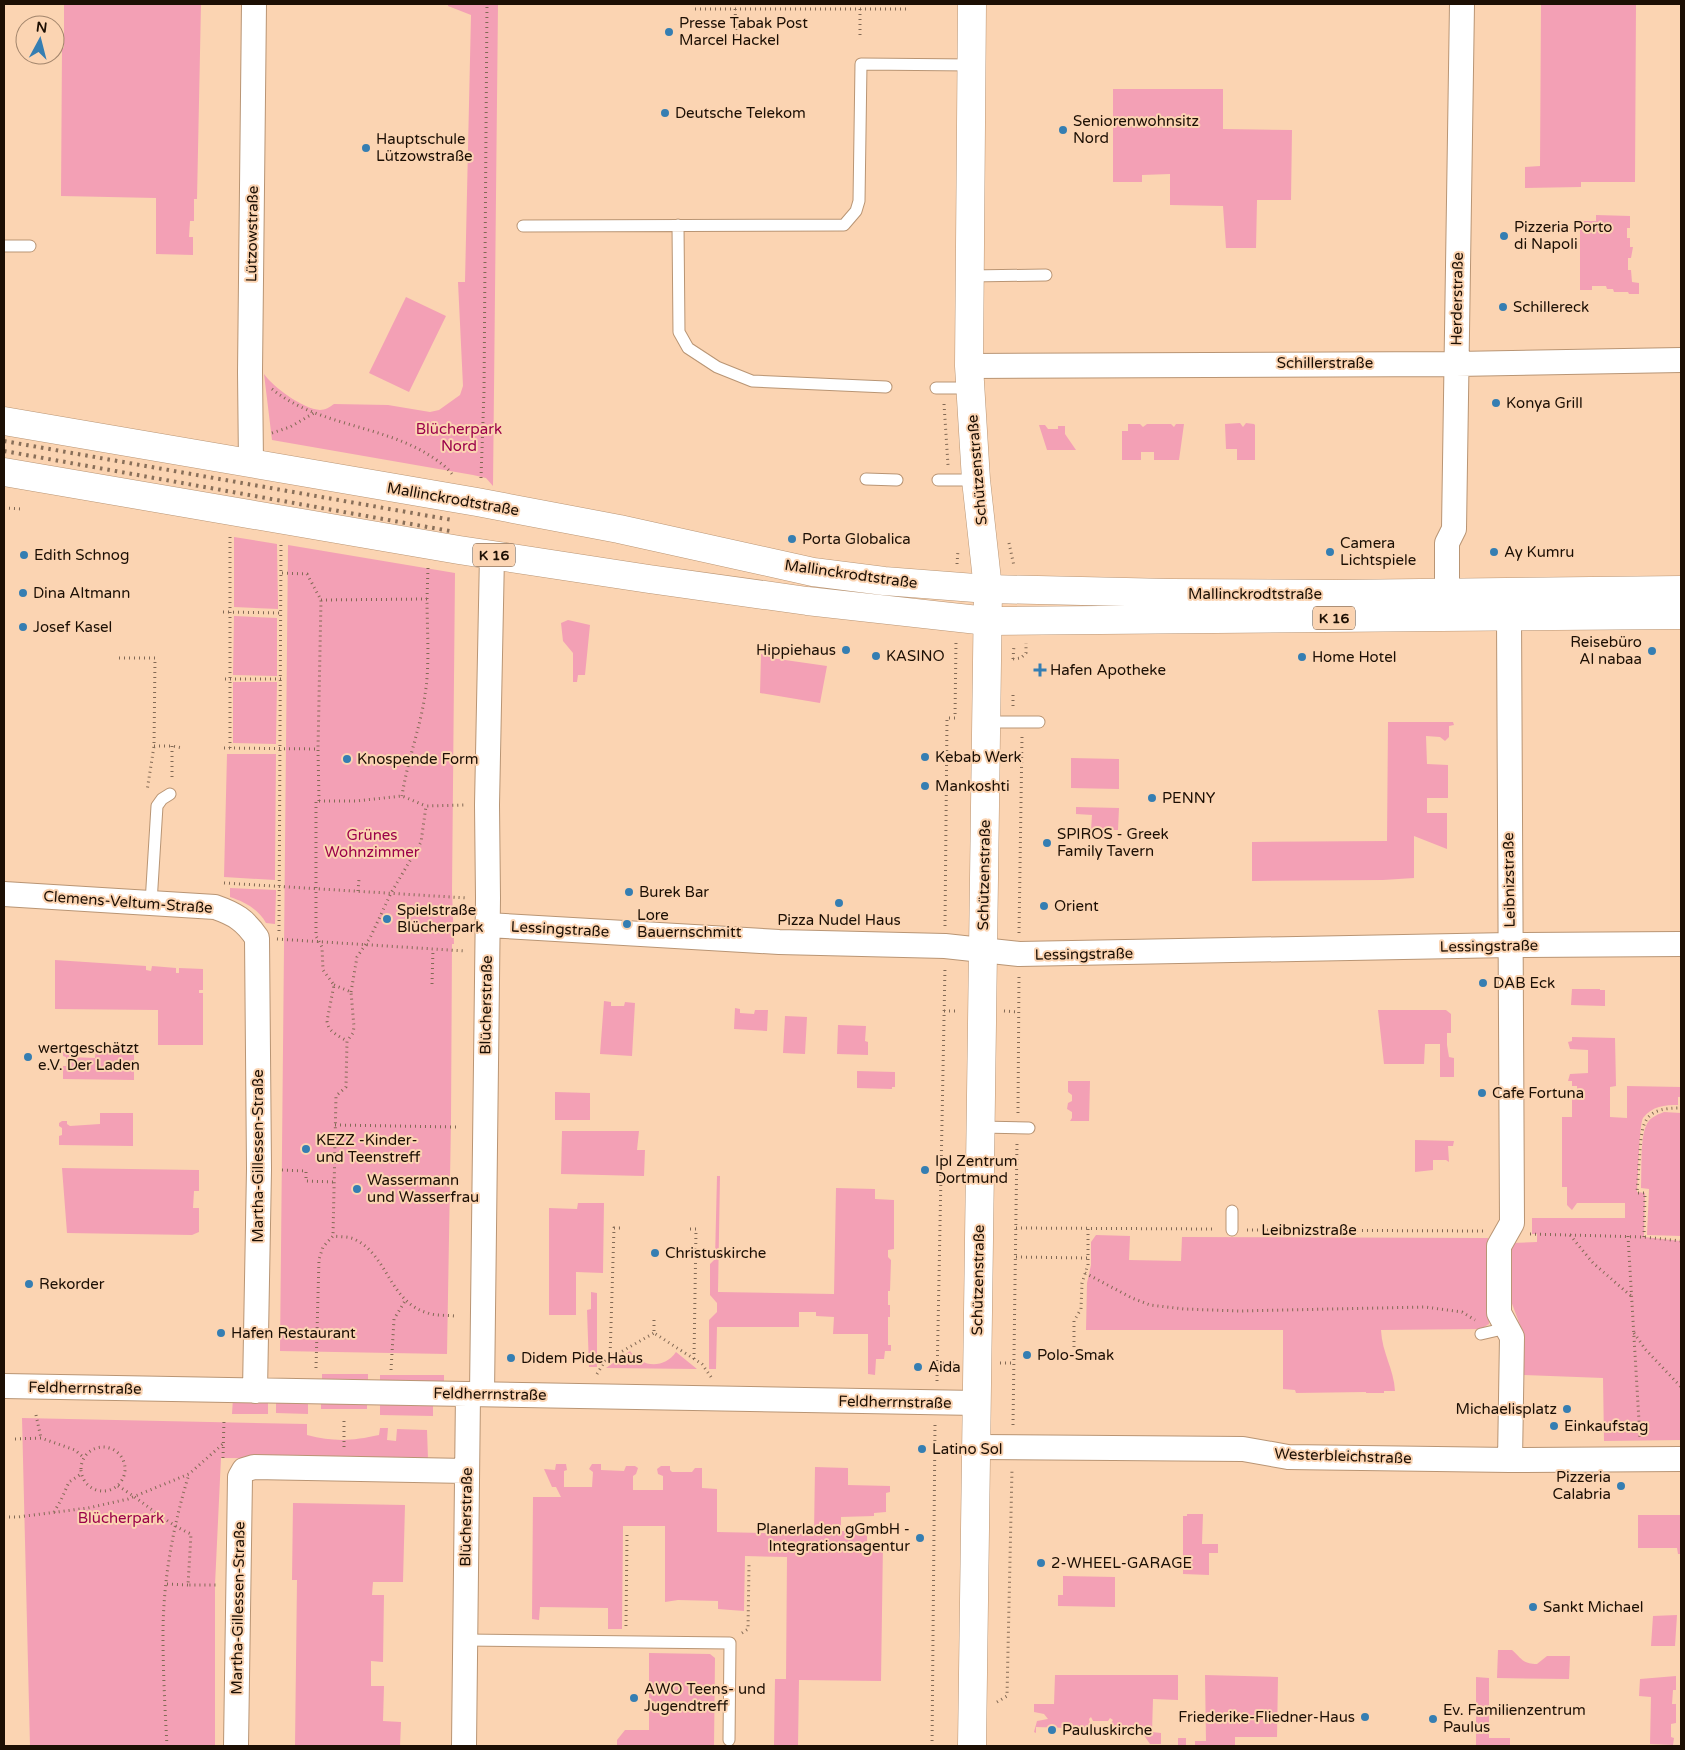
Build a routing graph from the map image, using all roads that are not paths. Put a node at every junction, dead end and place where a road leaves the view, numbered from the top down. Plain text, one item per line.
1 (254, 4) edge
2 (972, 4) edge
3 (1462, 4) edge
4 (972, 65) junction
5 (523, 226) dead end
6 (678, 226) junction
7 (4, 246) edge
8 (30, 246) dead end
9 (1046, 275) dead end
10 (970, 276) junction
11 (1681, 360) edge
12 (1456, 364) junction
13 (970, 377) junction
14 (886, 387) dead end
15 (936, 388) dead end
16 (4, 421) edge
17 (251, 464) junction
18 (4, 472) edge
19 (866, 479) dead end
20 (897, 480) dead end
21 (938, 480) dead end
22 (976, 480) junction
23 (492, 555) junction
24 (988, 589) junction
25 (1681, 590) edge
26 (1447, 592) junction
27 (1681, 615) edge
28 (1508, 616) junction
29 (987, 620) junction
30 (986, 722) junction
31 (1039, 722) dead end
32 (170, 794) dead end
33 (4, 894) edge
34 (151, 903) junction
35 (487, 924) junction
36 (261, 934) joint
37 (1681, 944) edge
38 (1510, 945) junction
39 (983, 951) junction
40 (980, 1127) junction
41 (1023, 1127) road end
42 (1232, 1211) dead end
43 (1232, 1230) road end
44 (1506, 1326) junction
45 (1481, 1334) dead end
46 (4, 1386) edge
47 (255, 1390) junction
48 (475, 1394) junction
49 (977, 1403) junction
50 (976, 1447) junction
51 (1681, 1459) edge
52 (1510, 1460) junction
53 (467, 1471) junction
54 (465, 1640) junction
55 (729, 1740) dead end
56 (236, 1746) edge
57 (464, 1746) edge
58 (972, 1746) edge

1 - 17 street, Lützowstraße
2 - 4 main road, Schützenstraße
3 - 12 street, Herderstraße
4 - 6 lane
4 - 10 main road, Schützenstraße
5 - 6 lane
6 - 14 lane
7 - 8 lane
9 - 10 lane
10 - 13 main road, Schützenstraße
11 - 12 street, Schillerstraße
12 - 13 street, Schillerstraße
12 - 26 street, Herderstraße
13 - 15 lane
13 - 22 main road, Schützenstraße
16 - 17 main road, Mallinckrodtstraße
17 - 24 main road, Mallinckrodtstraße
18 - 23 main road, Mallinckrodtstraße / K 16
19 - 20 lane
21 - 22 lane
22 - 24 main road, Schützenstraße
23 - 29 main road, Mallinckrodtstraße / K 16
23 - 35 street, Blücherstraße
24 - 26 main road, Mallinckrodtstraße / K 16
24 - 29 main road, Schützenstraße
25 - 26 main road, Mallinckrodtstraße / K 16
27 - 28 main road, Mallinckrodtstraße / K 16
28 - 29 main road, Mallinckrodtstraße / K 16
28 - 38 street, Leibnizstraße
29 - 30 main road, Schützenstraße
30 - 31 lane
30 - 39 main road, Schützenstraße
32 - 34 lane
33 - 34 street, Clemens-Veltum-Straße
34 - 36 street, Clemens-Veltum-Straße
35 - 39 street, Lessingstraße
35 - 48 street, Blücherstraße
36 - 47 street, Martha-Gillessen-Straße
37 - 38 street, Lessingstraße
38 - 39 street, Lessingstraße
38 - 44 street, Leibnizstraße
39 - 40 main road, Schützenstraße
40 - 41 lane
40 - 49 main road, Schützenstraße
42 - 43 lane
44 - 45 lane
44 - 52 street, Leibnizstraße
46 - 47 street, Feldherrnstraße
47 - 48 street, Feldherrnstraße
48 - 49 street, Feldherrnstraße
48 - 53 street, Blücherstraße
49 - 50 main road, Schützenstraße
50 - 52 street, Westerbleichstraße
50 - 58 main road, Schützenstraße
51 - 52 street, Westerbleichstraße
53 - 54 street, Blücherstraße
53 - 56 street, Martha-Gillessen-Straße
54 - 55 lane
54 - 57 street, Blücherstraße

